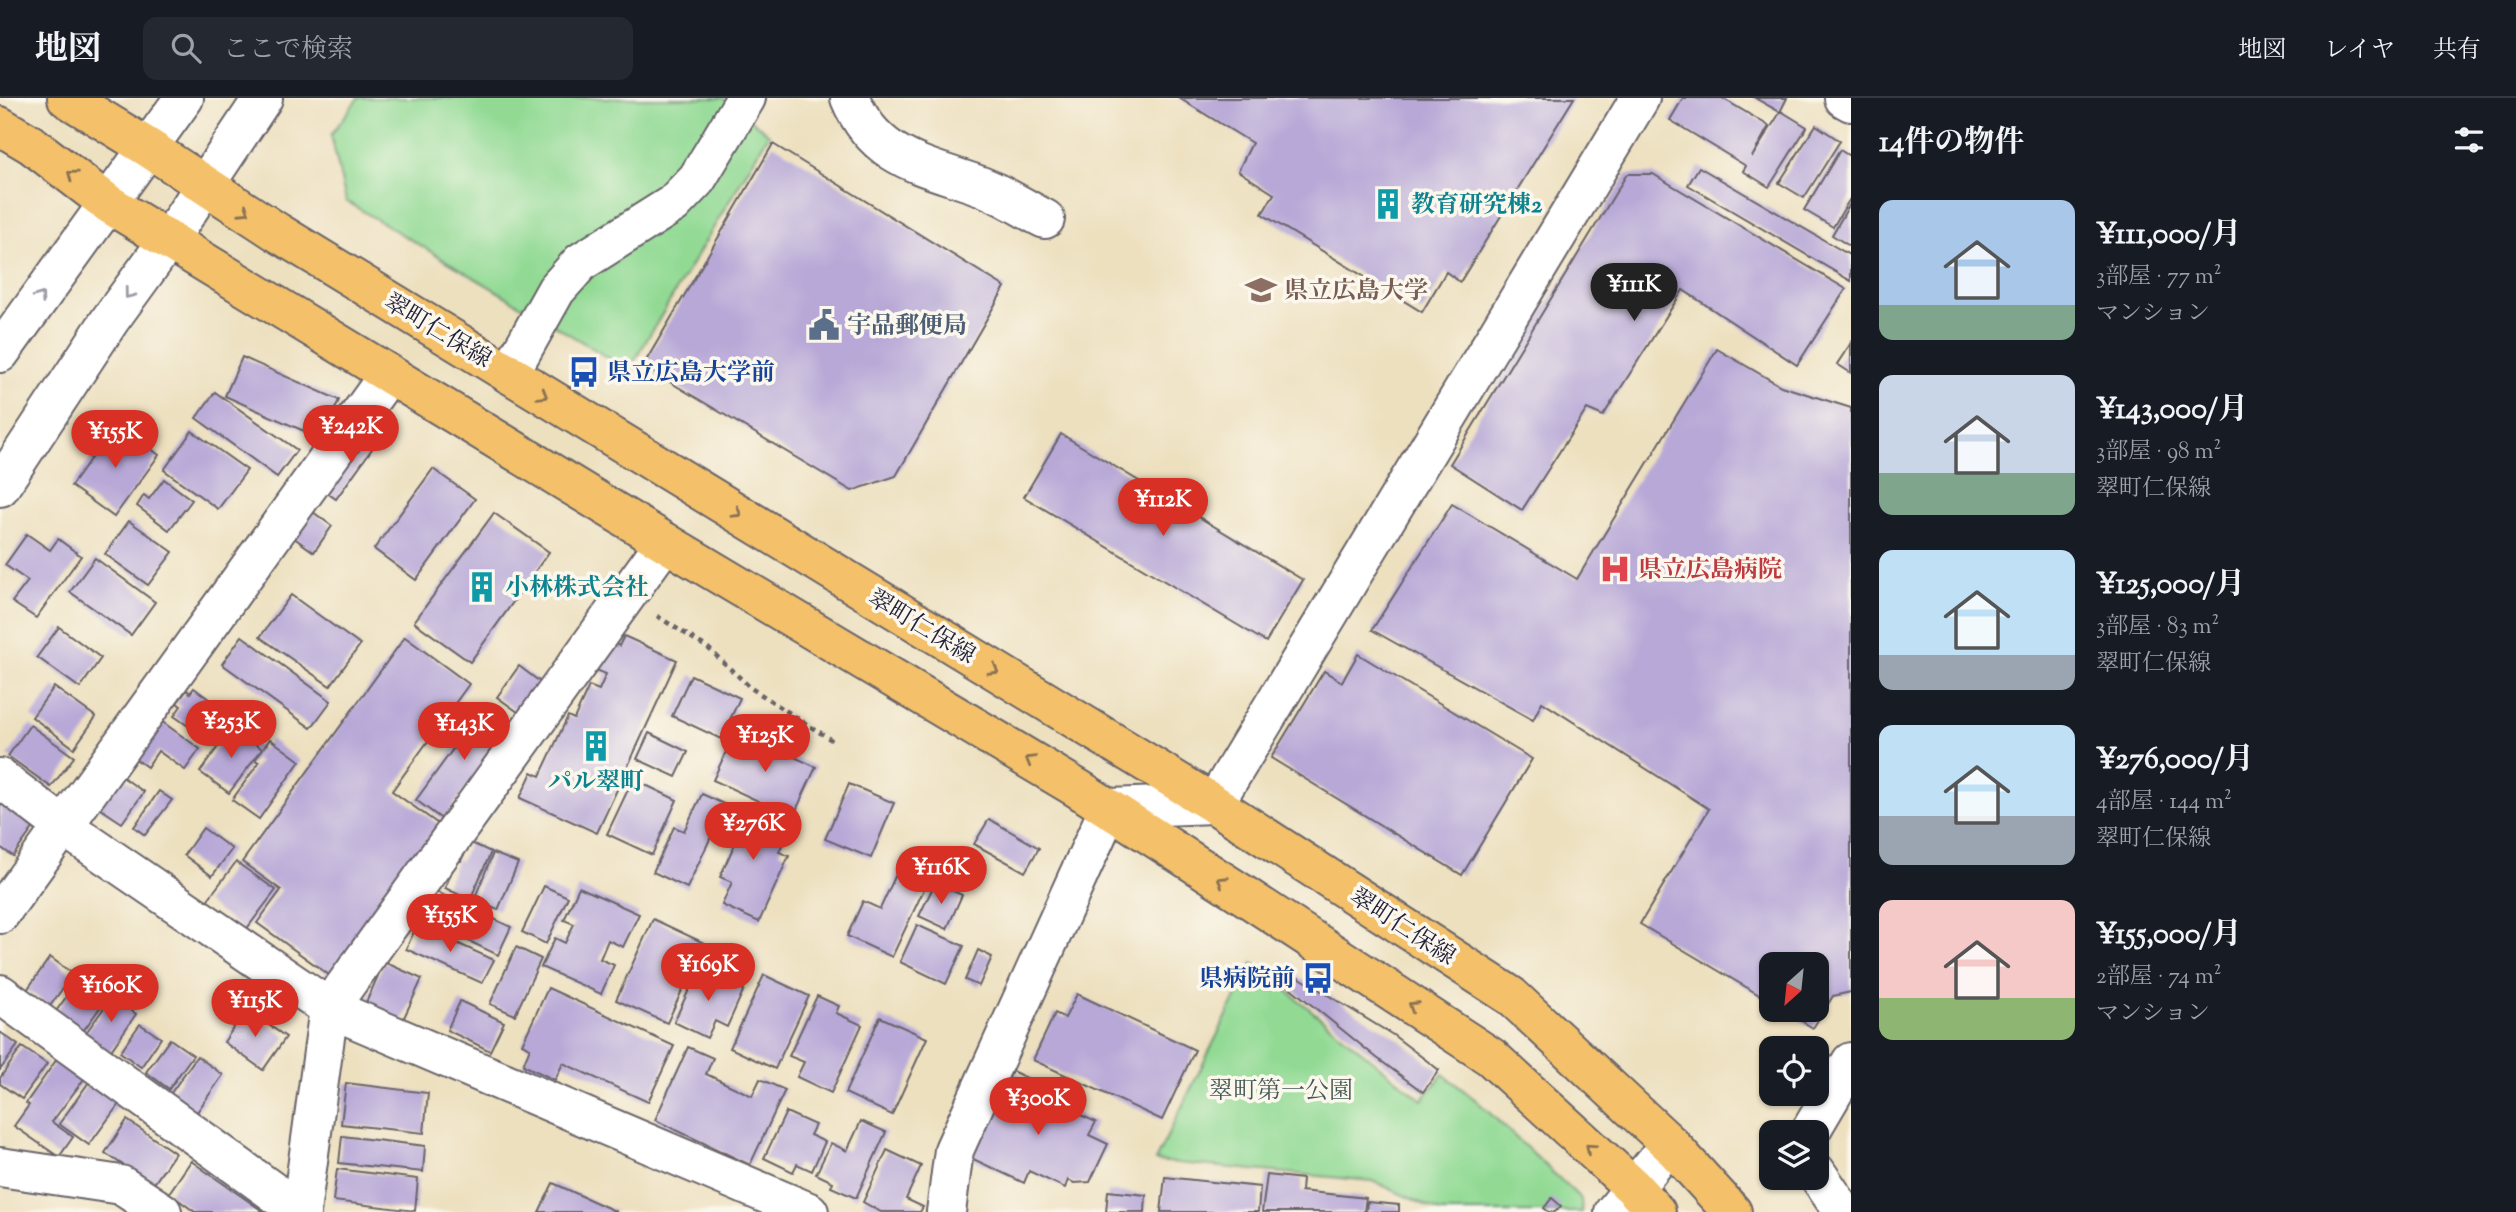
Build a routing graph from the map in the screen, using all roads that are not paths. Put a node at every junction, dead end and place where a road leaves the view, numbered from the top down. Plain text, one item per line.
1 (67, 98) edge
2 (184, 98) edge
3 (263, 98) edge
4 (746, 98) edge
5 (850, 98) edge
6 (1640, 98) edge
7 (1844, 98) edge
8 (1851, 102) edge
9 (0, 126) edge
10 (147, 146) junction
11 (204, 185) junction
12 (108, 204) junction
13 (1045, 219) dead end
14 (169, 239) junction
15 (0, 353) edge
16 (389, 373) junction
17 (509, 374) junction
18 (0, 487) edge
19 (665, 542) junction
20 (0, 778) edge
21 (1214, 804) junction
22 (1109, 808) junction
23 (63, 826) junction
24 (0, 914) edge
25 (0, 994) edge
26 (329, 1008) junction
27 (1851, 1062) edge
28 (1817, 1120) edge
29 (1670, 1144) junction
30 (0, 1167) edge
31 (1828, 1190) edge
32 (1634, 1204) edge
33 (162, 1212) edge
34 (301, 1212) edge
35 (809, 1212) edge
36 (946, 1212) edge
37 (1732, 1212) edge
38 (1843, 1212) edge

1 - 10 main road, 翠町仁保線
2 - 10 street
3 - 11 street
4 - 17 street
5 - 13 street
6 - 21 street
7 - 8 street
12 -> 9 main road
10 - 11 main road, 翠町仁保線
10 - 12 street
11 - 14 street
11 -> 17 main road, 翠町仁保線
12 - 14 main road
15 -> 12 street
14 - 16 main road
14 -> 18 street
16 - 19 main road
16 - 23 street
17 -> 21 main road, 翠町仁保線
22 -> 19 main road
19 - 26 street
20 - 23 street
21 - 22 street
21 - 29 main road, 翠町仁保線
32 -> 22 main road
22 - 36 street
23 - 24 street
23 - 26 street
25 - 34 street
26 - 34 street
26 - 35 street
27 - 28 street
29 - 32 street
29 - 37 main road, 翠町仁保線
30 - 33 street
31 - 38 street

